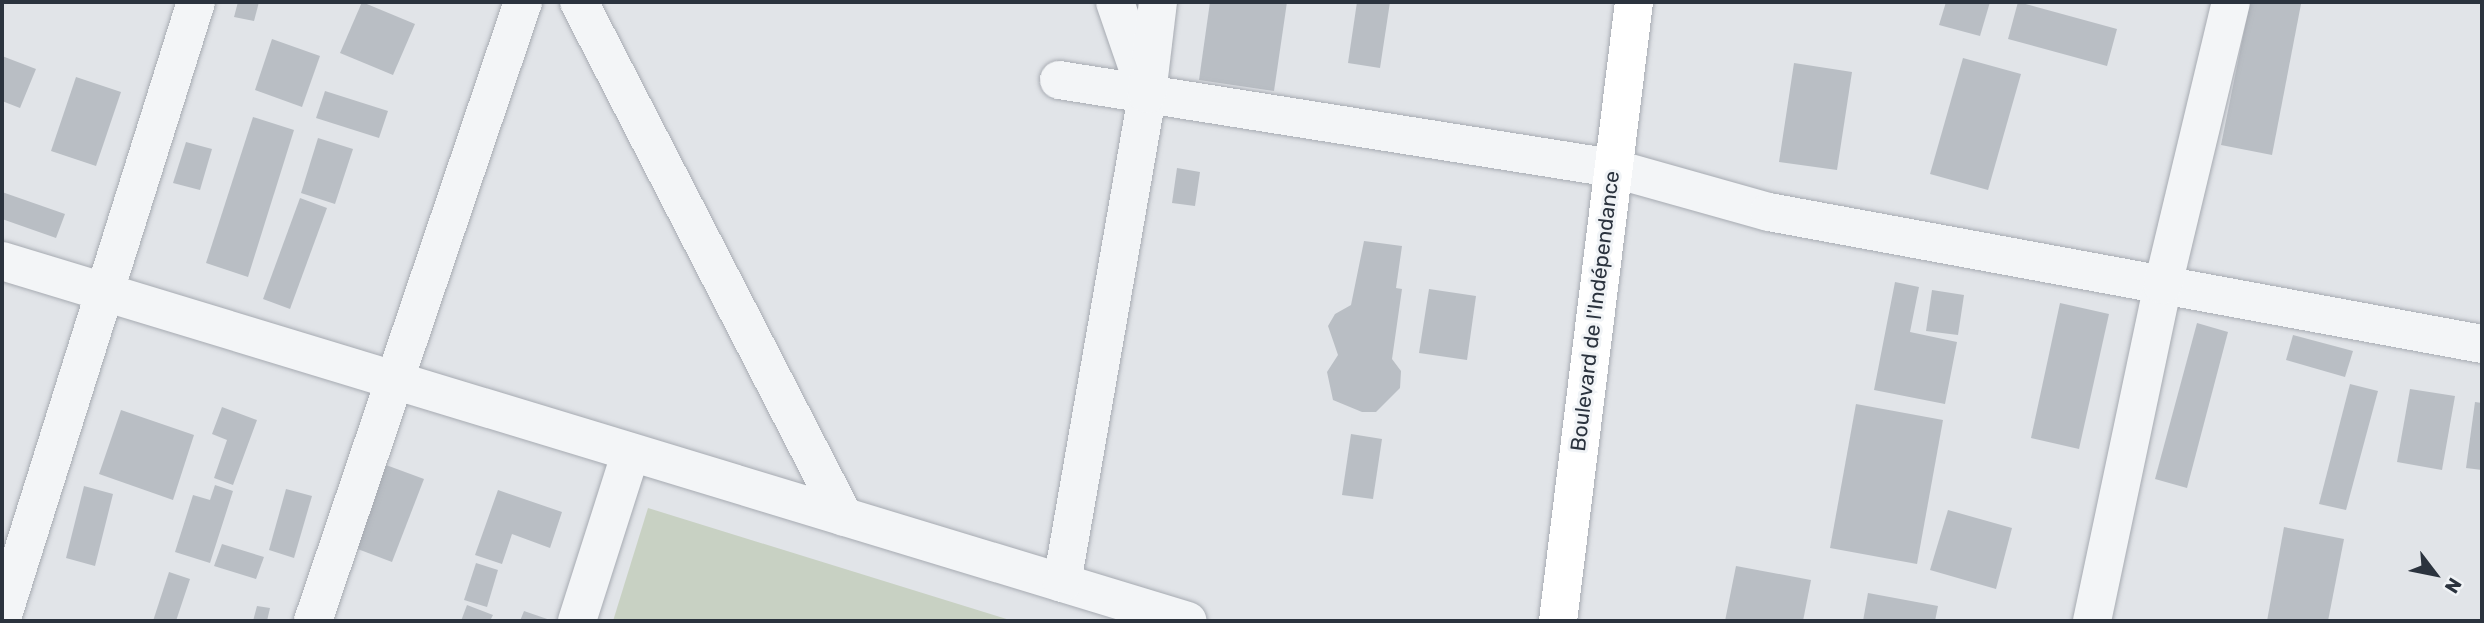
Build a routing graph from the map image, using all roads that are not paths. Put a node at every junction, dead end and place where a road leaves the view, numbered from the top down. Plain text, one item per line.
1 (196, 2) edge
2 (523, 2) edge
3 (579, 2) edge
4 (1115, 2) edge
5 (1158, 2) edge
6 (1634, 2) edge
7 (2231, 2) edge
8 (1059, 80) dead end
9 (1147, 94) junction
10 (1612, 168) junction
11 (2, 261) edge
12 (2163, 285) junction
13 (106, 293) junction
14 (2482, 344) edge
15 (395, 381) junction
16 (631, 452) junction
17 (844, 517) junction
18 (1062, 583) junction
19 (2, 618) edge
20 (313, 621) edge
21 (577, 621) edge
22 (1188, 621) edge
23 (1558, 621) edge
24 (2092, 621) edge

1 - 13 street
2 - 15 street
3 - 17 street
4 - 9 street
5 - 9 street
6 - 10 highway, Boulevard de l'Indépendance
7 - 12 street
8 - 9 street
9 - 10 street
9 - 18 street
10 - 12 street
10 - 23 highway, Boulevard de l'Indépendance
11 - 13 street
12 - 14 street
12 - 24 street
13 - 15 street
13 - 19 street
15 - 16 street
15 - 20 street
16 - 17 street
16 - 21 street
17 - 18 street
18 - 22 street

